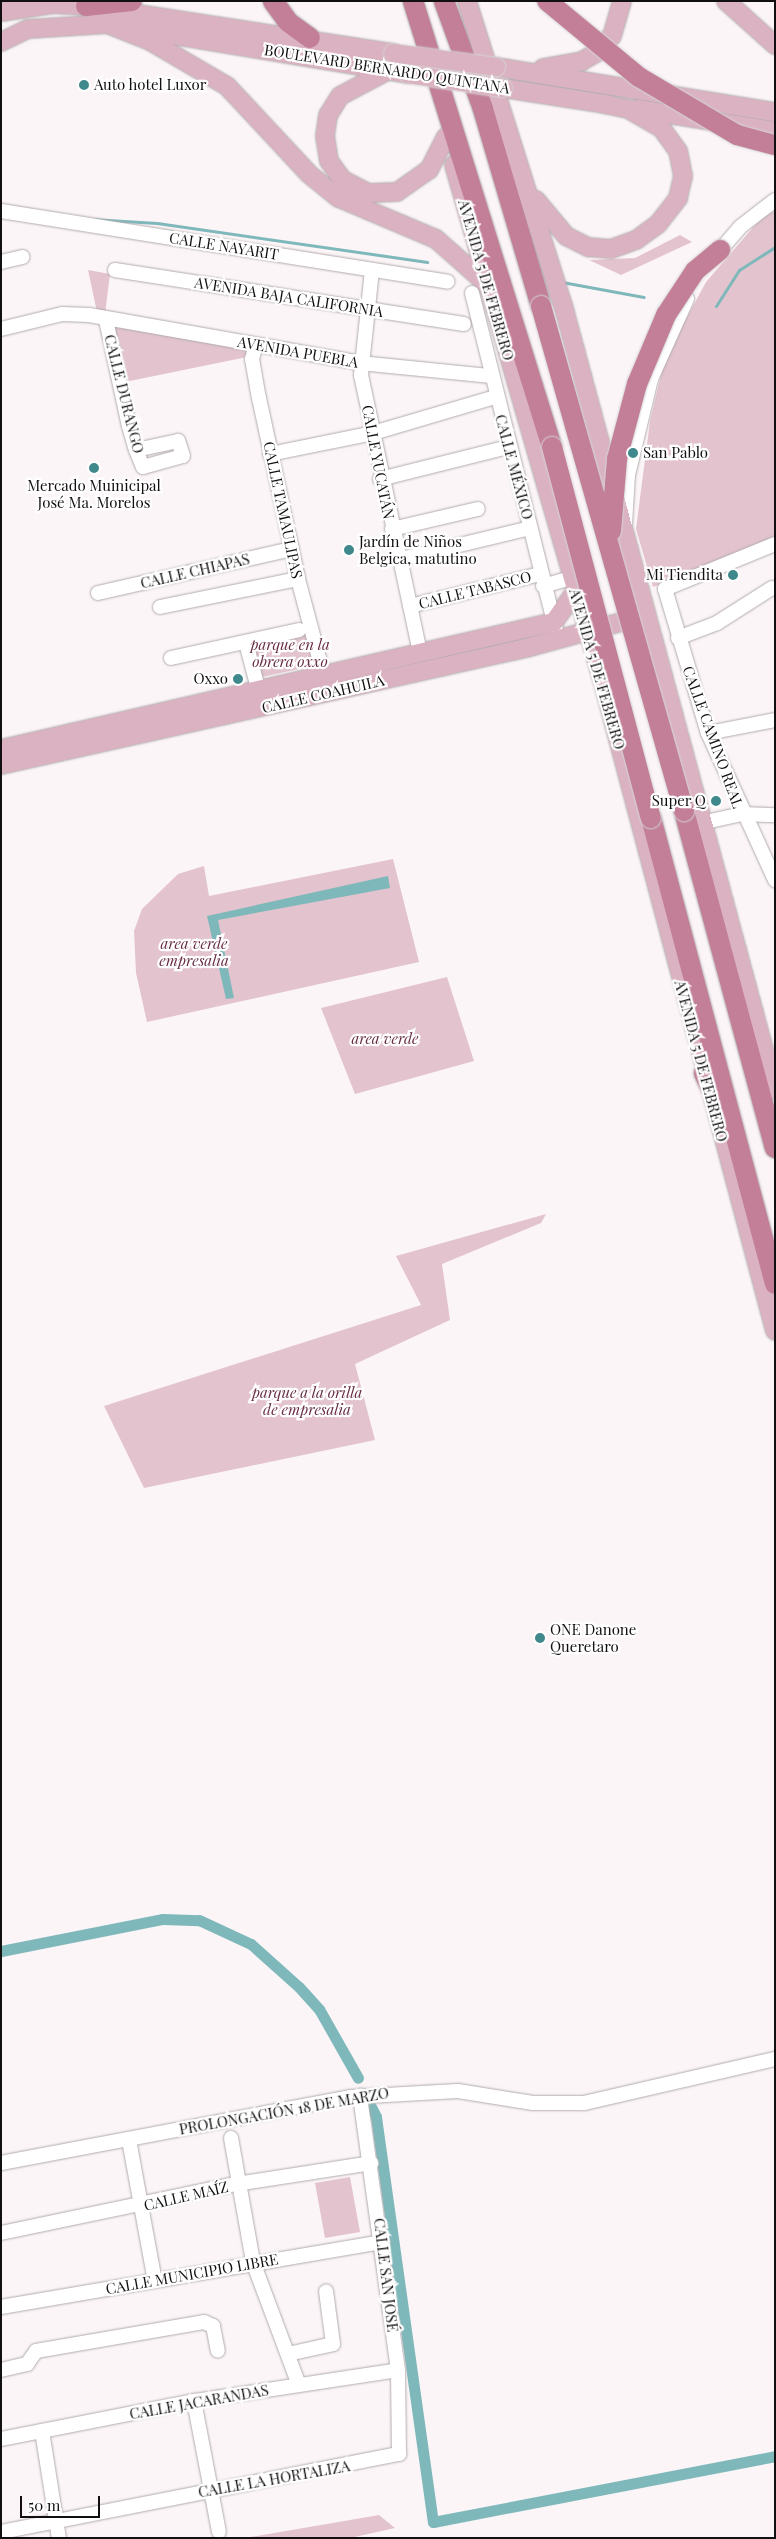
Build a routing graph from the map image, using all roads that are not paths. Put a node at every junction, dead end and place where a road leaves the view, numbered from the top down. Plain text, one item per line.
1 (132, 1) edge
2 (273, 1) edge
3 (444, 1) edge
4 (466, 1) edge
5 (478, 1) edge
6 (547, 1) edge
7 (622, 1) edge
8 (726, 1) edge
9 (415, 5) edge
10 (86, 6) junction
11 (1, 12) edge
12 (473, 20) junction
13 (107, 24) junction
14 (310, 38) junction
15 (1, 42) edge
16 (775, 45) edge
17 (499, 68) junction
18 (387, 70) junction
19 (600, 103) junction
20 (775, 112) edge
21 (775, 131) edge
22 (446, 137) junction
23 (775, 145) edge
24 (525, 182) junction
25 (775, 200) edge
26 (1, 211) edge
27 (720, 250) joint
28 (1, 254) edge
29 (1, 262) edge
30 (115, 270) dead end
31 (372, 270) junction
32 (447, 282) dead end
33 (488, 285) junction
34 (472, 293) dead end
35 (366, 310) junction
36 (106, 320) junction
37 (464, 324) dead end
38 (1, 329) edge
39 (256, 345) junction
40 (360, 363) junction
41 (491, 376) junction
42 (495, 397) junction
43 (373, 434) junction
44 (508, 447) junction
45 (136, 450) junction
46 (270, 454) junction
47 (380, 479) junction
48 (478, 508) dead end
49 (530, 528) junction
50 (392, 529) junction
51 (618, 540) junction
52 (775, 544) edge
53 (292, 549) junction
54 (400, 559) junction
55 (298, 579) junction
56 (542, 580) junction
57 (573, 585) junction
58 (772, 588) dead end
59 (98, 593) dead end
60 (410, 606) junction
61 (160, 607) dead end
62 (643, 616) junction
63 (554, 622) junction
64 (299, 630) dead end
65 (586, 630) junction
66 (678, 638) junction
67 (559, 639) junction
68 (246, 643) junction
69 (420, 653) junction
70 (171, 658) dead end
71 (323, 673) junction
72 (258, 688) junction
73 (775, 720) edge
74 (708, 733) junction
75 (1, 748) edge
76 (1, 764) edge
77 (742, 814) junction
78 (775, 816) edge
79 (701, 823) junction
80 (775, 880) edge
81 (704, 1073) junction
82 (768, 1095) edge
83 (775, 1122) edge
84 (775, 1148) edge
85 (740, 1153) junction
86 (775, 1284) edge
87 (775, 1331) edge
88 (775, 2059) edge
89 (360, 2096) junction
90 (231, 2138) dead end
91 (129, 2140) junction
92 (371, 2162) junction
93 (1, 2163) edge
94 (236, 2184) junction
95 (143, 2207) junction
96 (1, 2233) edge
97 (383, 2242) junction
98 (253, 2262) junction
99 (154, 2280) junction
100 (326, 2291) dead end
101 (1, 2307) edge
102 (218, 2351) dead end
103 (288, 2354) junction
104 (1, 2370) edge
105 (398, 2370) junction
106 (299, 2385) junction
107 (194, 2401) junction
108 (42, 2431) junction
109 (1, 2439) edge
110 (399, 2454) joint
111 (209, 2490) junction
112 (56, 2522) junction
113 (1, 2532) edge
114 (219, 2532) dead end
115 (59, 2538) edge

1 - 10 highway
2 - 14 highway
3 - 51 highway, bridge
4 - 12 main road
5 - 12 main road
6 - 23 highway, bridge
7 - 17 main road
8 - 16 main road
9 - 22 main road, AVENIDA 5 DE FEBRERO
9 - 85 highway, AVENIDA 5 DE FEBRERO, bridge
10 - 11 main road, BOULEVARD BERNARDO QUINTANA
10 - 14 main road, BOULEVARD BERNARDO QUINTANA
12 - 24 main road
13 - 15 main road, BOULEVARD BERNARDO QUINTANA
13 - 18 main road, BOULEVARD BERNARDO QUINTANA
13 - 33 main road
14 - 17 main road, BOULEVARD BERNARDO QUINTANA, bridge
17 - 20 main road, BOULEVARD BERNARDO QUINTANA
18 - 19 main road, BOULEVARD BERNARDO QUINTANA, bridge
18 - 22 main road
19 - 21 main road, BOULEVARD BERNARDO QUINTANA
19 - 24 main road
22 - 33 main road, AVENIDA 5 DE FEBRERO
24 - 51 main road
25 - 27 street
26 - 31 street, CALLE NAYARIT
27 - 51 highway, bridge
28 - 29 street
30 - 35 street, AVENIDA BAJA CALIFORNIA
31 - 32 street, CALLE NAYARIT
31 - 35 street, CALLE YUCATÁN
33 - 57 main road, AVENIDA 5 DE FEBRERO
34 - 41 street, CALLE MÉXICO
35 - 37 street, AVENIDA BAJA CALIFORNIA
35 - 40 street, CALLE YUCATÁN
36 - 38 street, AVENIDA PUEBLA
36 - 39 street, AVENIDA PUEBLA
36 - 45 street, CALLE DURANGO
39 - 40 street, AVENIDA PUEBLA
39 - 46 street, CALLE TAMAULIPAS
40 - 41 street, AVENIDA PUEBLA
40 - 43 street, CALLE YUCATÁN
41 - 42 street, CALLE MÉXICO
42 - 43 street
42 - 44 street, CALLE MÉXICO
43 - 46 street
43 - 47 street, CALLE YUCATÁN
44 - 47 street
44 - 49 street, CALLE MÉXICO
45 - 45 street, CALLE DURANGO
46 - 53 street, CALLE TAMAULIPAS
47 - 50 street, CALLE YUCATÁN
48 - 50 street
49 - 54 street
49 - 56 street, CALLE MÉXICO
50 - 54 street, CALLE YUCATÁN
51 - 62 main road
51 - 82 highway, bridge
52 - 66 street, CALLE CAMINO REAL
53 - 55 street, CALLE TAMAULIPAS
53 - 59 street, CALLE CHIAPAS
54 - 60 street, CALLE YUCATÁN
55 - 61 street
55 - 71 street, CALLE TAMAULIPAS
56 - 57 street, CALLE TABASCO
56 - 60 street, CALLE TABASCO
56 - 63 street, CALLE MÉXICO
57 - 63 main road
57 - 65 main road, AVENIDA 5 DE FEBRERO
58 - 66 street
60 - 69 street, CALLE YUCATÁN
62 - 65 main road, CALLE COAHUILA
62 - 79 main road
63 - 67 street, CALLE MÉXICO
63 - 69 main road, CALLE COAHUILA
64 - 68 street
65 - 67 main road, CALLE COAHUILA
65 - 81 main road, AVENIDA 5 DE FEBRERO
66 - 74 street, CALLE CAMINO REAL
67 - 76 main road, CALLE COAHUILA
68 - 70 street
68 - 72 street
69 - 71 main road, CALLE COAHUILA
71 - 72 main road, CALLE COAHUILA
72 - 75 main road, CALLE COAHUILA
73 - 74 street
74 - 77 street, CALLE CAMINO REAL
77 - 78 street
77 - 79 street
77 - 80 street, CALLE CAMINO REAL
79 - 82 main road
81 - 85 highway
81 - 87 main road, AVENIDA 5 DE FEBRERO
82 - 83 highway
82 - 84 highway
85 - 86 highway, AVENIDA 5 DE FEBRERO
88 - 89 street, PROLONGACIÓN 18 DE MARZO
89 - 91 street, PROLONGACIÓN 18 DE MARZO
89 - 92 street, CALLE SAN JOSÉ
90 - 94 street
91 - 93 street, PROLONGACIÓN 18 DE MARZO
91 - 95 street
92 - 94 street, CALLE MAÍZ
92 - 97 street, CALLE SAN JOSÉ
94 - 95 street, CALLE MAÍZ
94 - 98 street
95 - 96 street, CALLE MAÍZ
95 - 99 street
97 - 98 street, CALLE MUNICIPIO LIBRE
97 - 105 street, CALLE SAN JOSÉ
98 - 99 street, CALLE MUNICIPIO LIBRE
98 - 103 street
99 - 101 street, CALLE MUNICIPIO LIBRE
100 - 103 street
102 - 104 street
103 - 106 street
105 - 106 street, CALLE JACARANDAS
105 - 110 street, CALLE SAN JOSÉ
106 - 107 street, CALLE JACARANDAS
107 - 108 street, CALLE JACARANDAS
107 - 111 street
108 - 109 street, CALLE JACARANDAS
108 - 112 street
110 - 111 street, CALLE LA HORTALIZA
111 - 112 street, CALLE LA HORTALIZA
111 - 114 street
112 - 113 street, CALLE LA HORTALIZA
112 - 115 street

